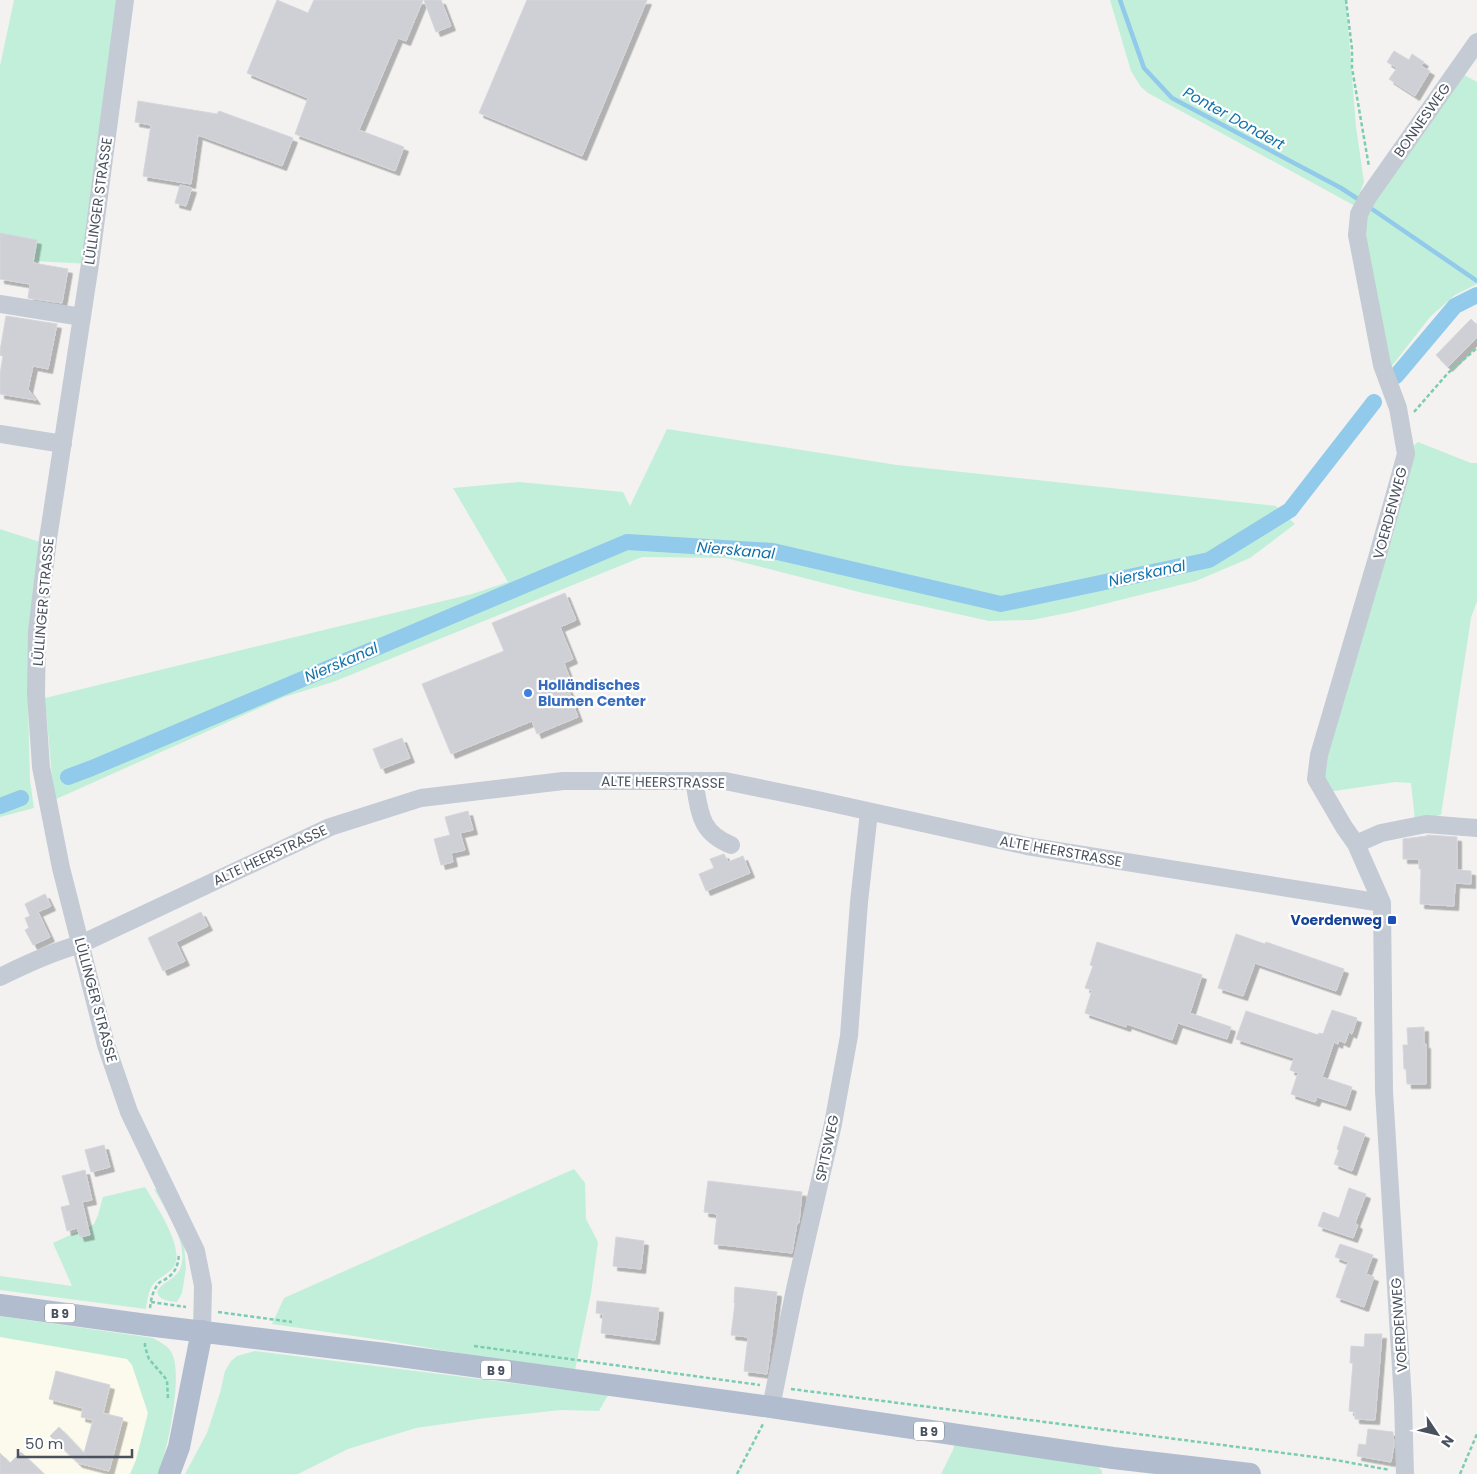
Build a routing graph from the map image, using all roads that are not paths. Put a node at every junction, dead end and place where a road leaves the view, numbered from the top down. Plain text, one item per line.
1 (126, 0) edge
2 (1477, 42) edge
3 (1371, 192) joint
4 (0, 304) edge
5 (82, 317) junction
6 (0, 434) edge
7 (62, 444) junction
8 (694, 781) junction
9 (869, 812) junction
10 (1477, 828) edge
11 (1356, 844) junction
12 (731, 845) dead end
13 (1382, 903) junction
14 (81, 944) junction
15 (0, 977) edge
16 (0, 1305) edge
17 (202, 1331) junction
18 (771, 1407) junction
19 (169, 1474) edge
20 (1250, 1474) edge
21 (1405, 1474) edge

1 - 5 street, LÜLLINGER STRASSE
2 - 3 street, BONNESWEG
3 - 11 street, VOERDENWEG
4 - 5 street
5 - 7 street, LÜLLINGER STRASSE
6 - 7 street
7 - 14 street, LÜLLINGER STRASSE
8 - 9 street, ALTE HEERSTRASSE
8 - 12 street
8 - 14 street, ALTE HEERSTRASSE
9 - 13 street, ALTE HEERSTRASSE
9 - 18 street, SPITSWEG
10 - 11 street
11 - 13 street, VOERDENWEG
13 - 21 street, VOERDENWEG
14 - 15 street, ALTE HEERSTRASSE
14 - 17 street, LÜLLINGER STRASSE
16 - 17 main road, B 9
17 - 18 main road, B 9
17 - 19 main road
18 - 20 main road, B 9

